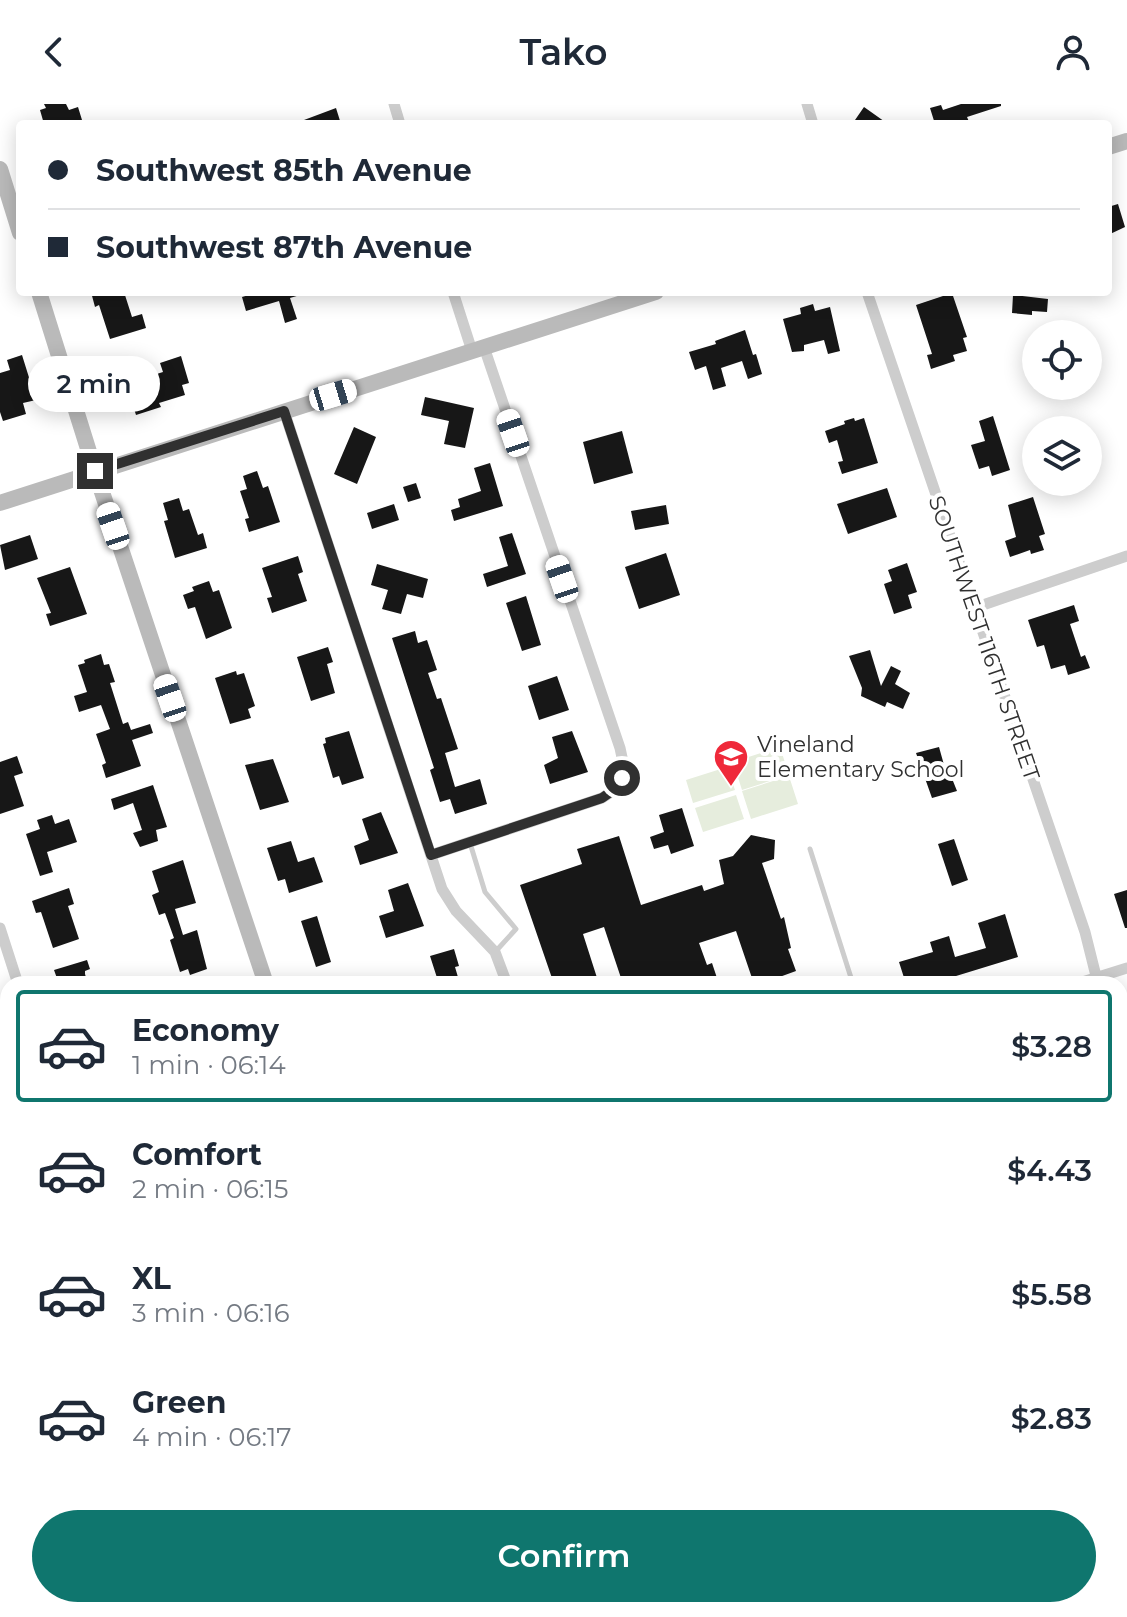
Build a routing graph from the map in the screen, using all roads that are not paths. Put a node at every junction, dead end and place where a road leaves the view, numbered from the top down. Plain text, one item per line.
1 (0, 169) edge
2 (16, 220) edge
3 (40, 296) edge
4 (455, 296) edge
5 (644, 296) edge
6 (868, 296) edge
7 (478, 349) junction
8 (284, 411) junction
9 (95, 471) junction
10 (0, 503) edge
11 (1127, 556) edge
12 (974, 608) junction
13 (469, 842) junction
14 (810, 849) dead end
15 (431, 855) junction
16 (0, 928) edge
17 (495, 952) junction
18 (1127, 968) edge
19 (15, 976) edge
20 (263, 976) edge
21 (504, 976) edge
22 (850, 976) edge
23 (1096, 976) edge
24 (1109, 976) edge

1 - 2 street
3 - 9 street
4 - 7 street
5 - 7 street
6 - 12 street, SOUTHWEST 116TH STREET
7 - 8 street
7 - 13 street
8 - 9 street
8 - 15 street
9 - 10 street
9 - 20 street
11 - 12 street
12 - 23 street, SOUTHWEST 116TH STREET
13 - 15 street
13 - 17 lane
14 - 22 lane
15 - 17 street
16 - 19 street
17 - 21 street
18 - 24 street

